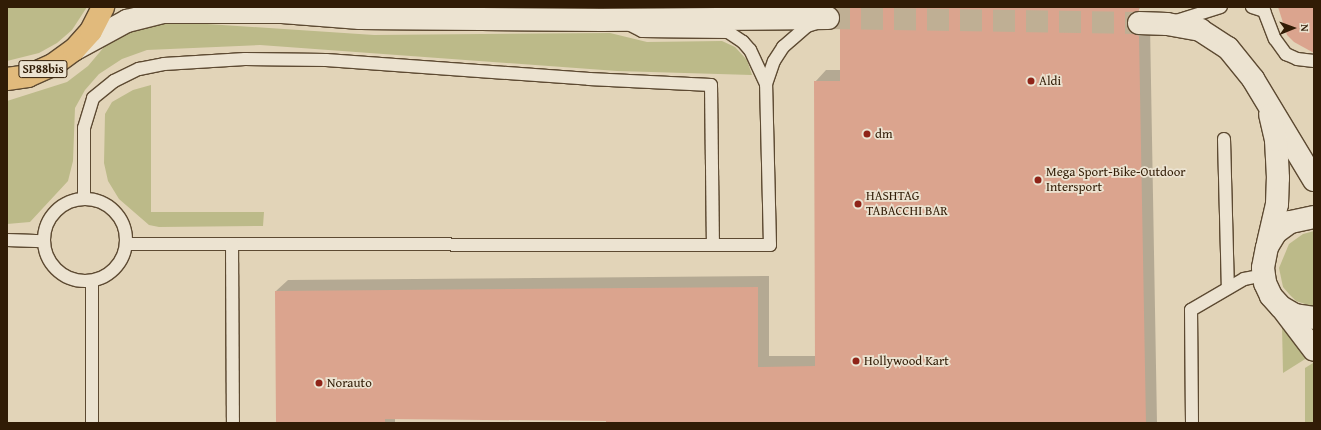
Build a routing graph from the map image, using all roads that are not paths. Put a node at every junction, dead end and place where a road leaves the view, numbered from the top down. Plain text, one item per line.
1 (103, 7) edge
2 (428, 7) edge
3 (791, 7) edge
4 (1221, 7) edge
5 (1252, 7) edge
6 (276, 9) edge
7 (360, 18) junction
8 (828, 18) junction
9 (618, 20) junction
10 (1139, 23) tunnel mouth
11 (1166, 24) junction
12 (74, 50) junction
13 (1314, 61) edge
14 (7, 79) edge
15 (766, 84) junction
16 (1267, 102) junction
17 (1224, 139) dead end
18 (1314, 180) edge
19 (84, 198) junction
20 (1314, 217) edge
21 (7, 240) edge
22 (43, 241) junction
23 (126, 244) junction
24 (232, 244) junction
25 (713, 245) junction
26 (1267, 247) junction
27 (1264, 275) junction
28 (92, 281) junction
29 (1228, 288) junction
30 (1281, 307) junction
31 (1314, 318) edge
32 (1314, 350) edge
33 (92, 423) edge
34 (233, 423) edge
35 (1192, 423) edge

1 - 12 main road, SP88bis
2 - 7 lane
3 - 8 lane
4 - 11 lane
5 - 13 lane
6 - 7 street
6 - 12 street
7 - 9 street
8 - 9 street
8 - 15 lane
9 - 15 lane
10 - 11 street
11 - 16 street
12 - 14 main road, SP88bis
15 - 25 lane
16 - 18 street
16 - 26 street
17 - 29 lane
19 - 22 lane
19 - 23 lane
19 - 25 lane
20 - 26 street
21 - 22 lane
22 - 28 lane
23 - 24 lane
23 - 28 lane
24 - 25 lane
24 - 34 lane
26 - 27 street
27 - 29 lane
27 - 30 street
28 - 33 lane
29 - 35 lane
30 - 31 street
30 - 32 street

